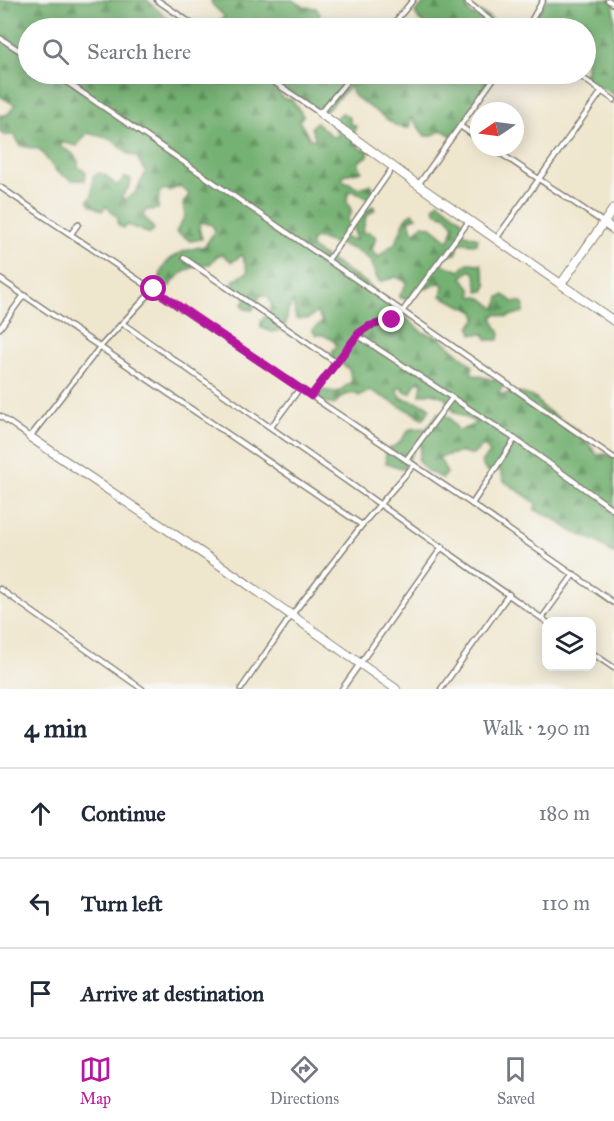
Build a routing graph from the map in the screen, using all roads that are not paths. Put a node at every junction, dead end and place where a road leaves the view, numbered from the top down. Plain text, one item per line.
1 (157, 0) edge
2 (413, 0) edge
3 (465, 0) edge
4 (543, 0) edge
5 (608, 0) edge
6 (614, 4) edge
7 (183, 18) edge
8 (398, 18) edge
9 (488, 18) edge
10 (533, 18) edge
11 (0, 38) edge
12 (18, 50) edge
13 (70, 84) edge
14 (277, 84) edge
15 (344, 84) edge
16 (490, 84) edge
17 (592, 84) edge
18 (602, 91) junction
19 (614, 100) edge
20 (320, 113) junction
21 (460, 126) junction
22 (470, 133) edge
23 (504, 156) edge
24 (393, 167) junction
25 (539, 179) junction
26 (418, 185) junction
27 (0, 187) edge
28 (614, 208) edge
29 (469, 221) junction
30 (604, 223) junction
31 (78, 224) dead end
32 (614, 230) edge
33 (71, 234) junction
34 (496, 239) junction
35 (184, 258) dead end
36 (328, 260) junction
37 (0, 279) edge
38 (561, 284) junction
39 (154, 289) junction
40 (24, 295) junction
41 (402, 311) junction
42 (614, 321) edge
43 (122, 323) junction
44 (0, 328) edge
45 (357, 335) junction
46 (100, 347) junction
47 (337, 363) junction
48 (300, 388) junction
49 (311, 396) junction
50 (452, 398) junction
51 (0, 416) edge
52 (271, 427) junction
53 (30, 437) junction
54 (515, 439) junction
55 (614, 458) edge
56 (406, 460) junction
57 (414, 465) junction
58 (381, 504) junction
59 (472, 504) junction
60 (614, 510) edge
61 (362, 525) junction
62 (442, 547) junction
63 (574, 574) junction
64 (0, 589) edge
65 (509, 594) junction
66 (614, 603) edge
67 (291, 616) junction
68 (543, 617) edge
69 (542, 618) edge
70 (596, 656) edge
71 (360, 664) junction
72 (614, 668) edge
73 (142, 689) edge
74 (241, 689) edge
75 (342, 689) edge
76 (396, 689) edge
77 (441, 689) edge

1 - 7 lane
2 - 8 lane
3 - 9 lane
4 - 10 lane
5 - 6 lane
11 - 12 lane
13 - 36 lane
14 - 20 lane
15 - 20 lane
16 - 21 lane
17 - 18 lane
18 - 19 lane
18 - 25 lane
20 - 24 street
21 - 22 lane
21 - 26 lane
23 - 25 lane
24 - 26 street
24 - 36 lane
25 - 30 lane
25 - 34 lane
26 - 29 street
27 - 33 lane
28 - 30 street
29 - 34 street
29 - 41 lane
30 - 32 street
30 - 38 street
31 - 33 lane
33 - 39 lane
34 - 38 street
35 - 47 lane
36 - 41 lane
37 - 40 lane
38 - 42 street
39 - 43 lane
39 - 48 lane
40 - 44 lane
40 - 46 lane
41 - 45 lane
41 - 55 lane
43 - 46 lane
43 - 52 lane
45 - 47 lane
45 - 50 lane
46 - 53 lane
46 - 61 lane
47 - 49 lane
48 - 49 lane
48 - 52 lane
49 - 56 lane
50 - 54 lane
50 - 56 lane
51 - 53 lane
52 - 58 lane
53 - 67 street
54 - 59 lane
54 - 60 lane
56 - 57 lane
57 - 58 lane
57 - 59 lane
58 - 61 lane
58 - 62 lane
59 - 63 lane
61 - 67 lane
62 - 65 lane
62 - 71 lane
63 - 66 lane
63 - 68 lane
64 - 73 lane
65 - 69 lane
65 - 77 lane
67 - 71 street
67 - 74 lane
70 - 72 lane
71 - 75 lane
71 - 76 street

